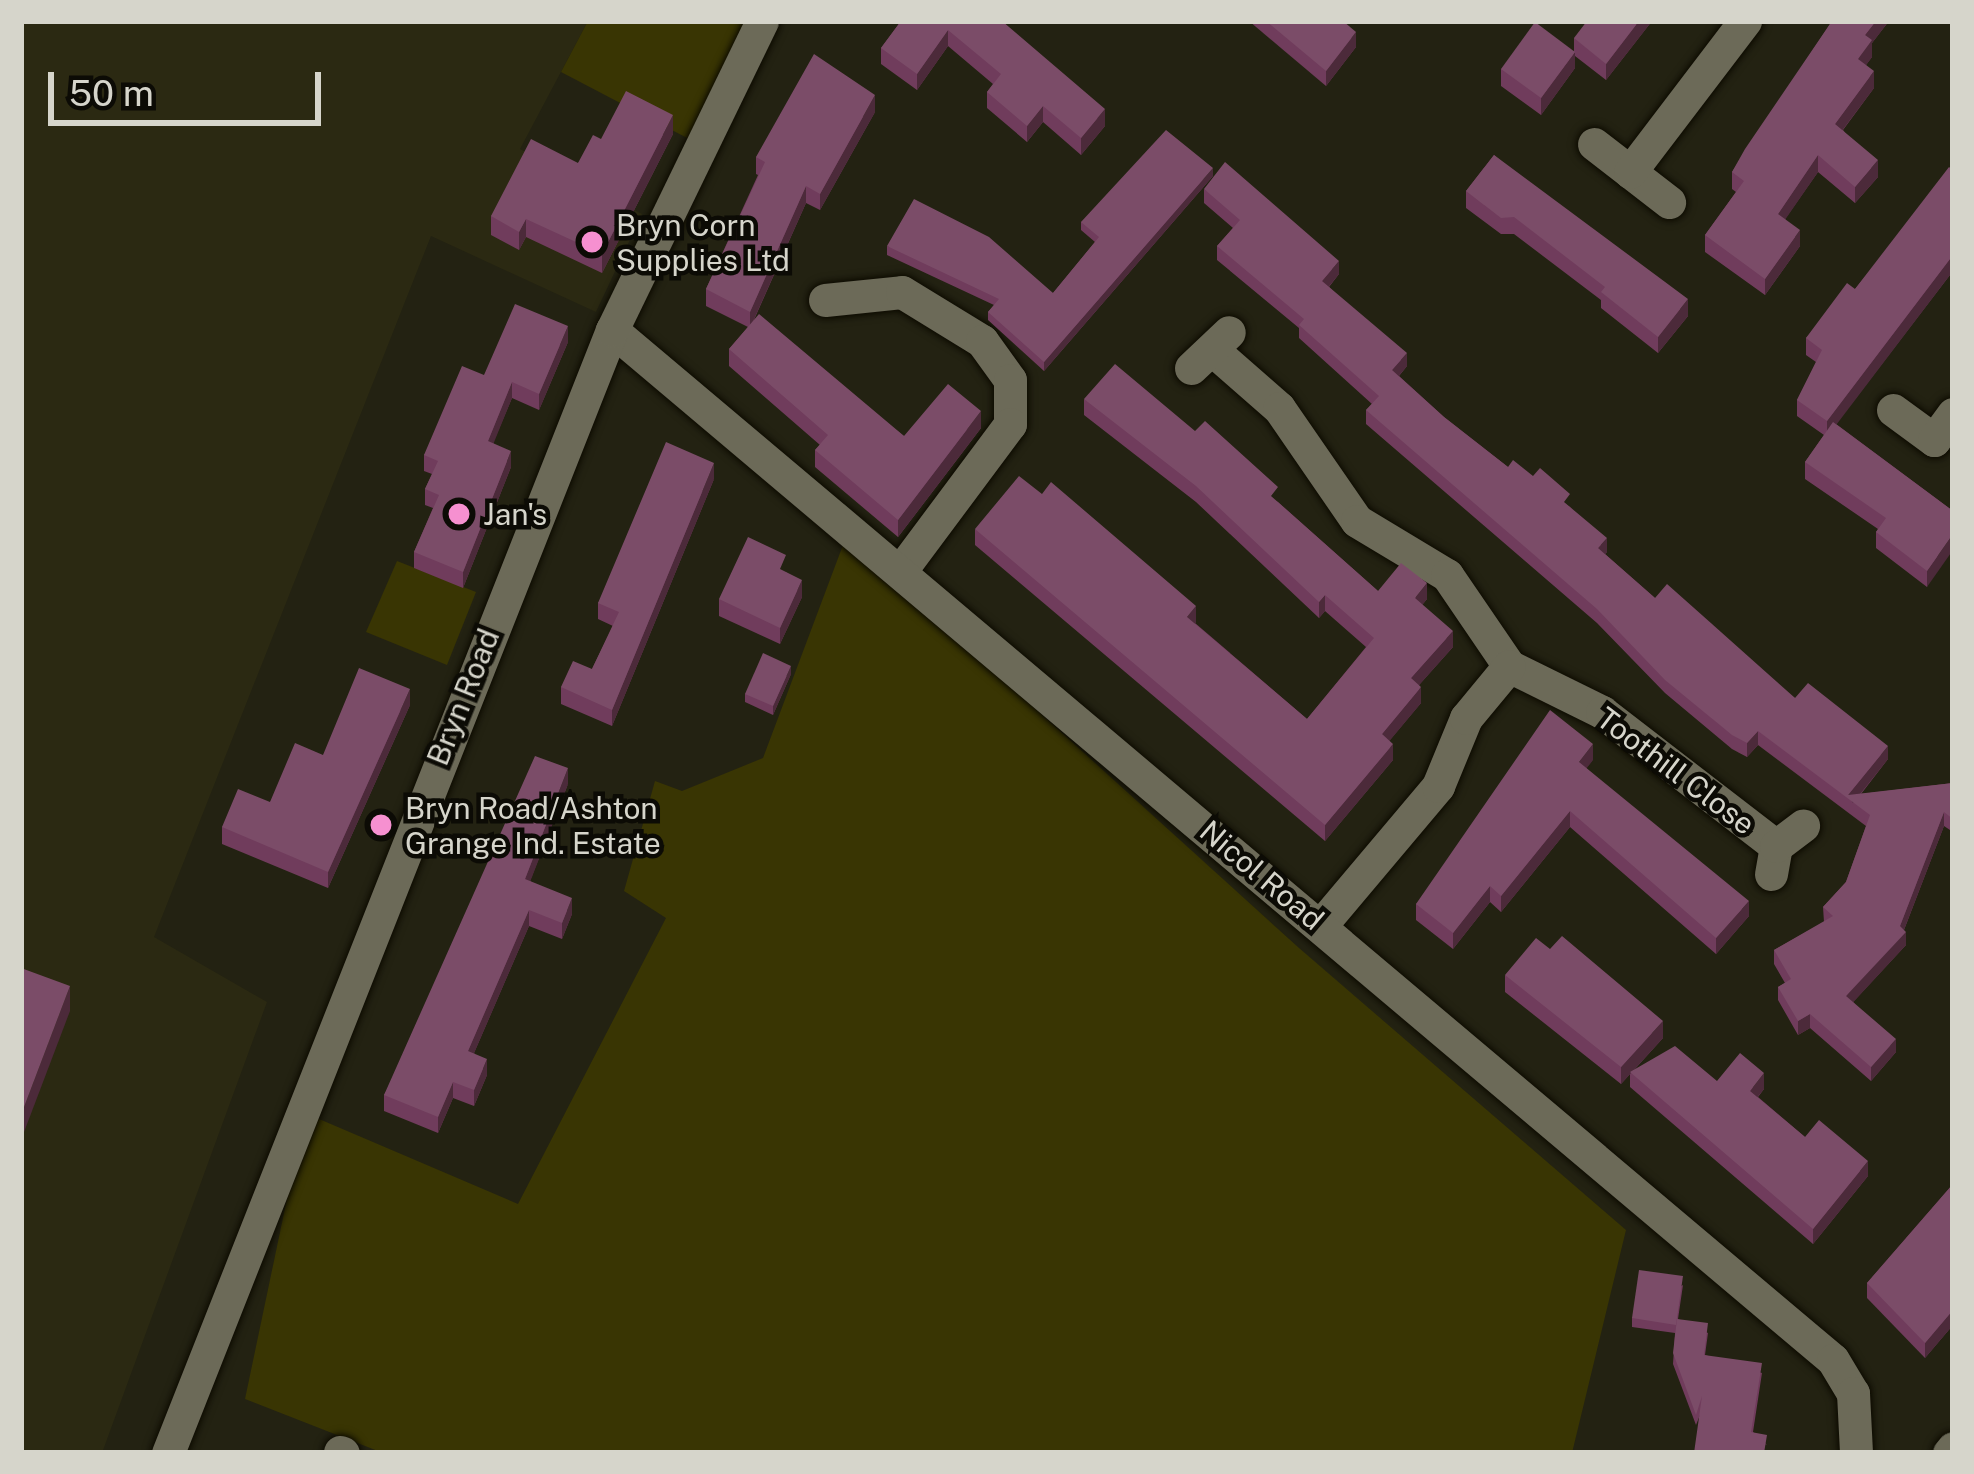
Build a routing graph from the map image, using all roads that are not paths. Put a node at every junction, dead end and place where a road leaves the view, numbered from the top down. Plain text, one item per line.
1 (762, 21) edge
2 (1745, 21) edge
3 (1594, 144) dead end
4 (1630, 172) junction
5 (1670, 202) dead end
6 (826, 301) dead end
7 (612, 330) junction
8 (1212, 351) dead end
9 (1893, 410) dead end
10 (1953, 414) edge
11 (902, 569) junction
12 (1509, 666) junction
13 (1784, 848) dead end
14 (1321, 925) junction
15 (168, 1453) edge
16 (1856, 1453) edge

1 - 7 street, Bryn Road
2 - 4 street
3 - 4 street
4 - 5 street
6 - 11 street
7 - 11 street, Nicol Road
7 - 15 street, Bryn Road
8 - 12 street, Toothill Close
9 - 10 street
11 - 14 street, Nicol Road
12 - 13 street, Toothill Close
12 - 14 street
14 - 16 street, Nicol Road

